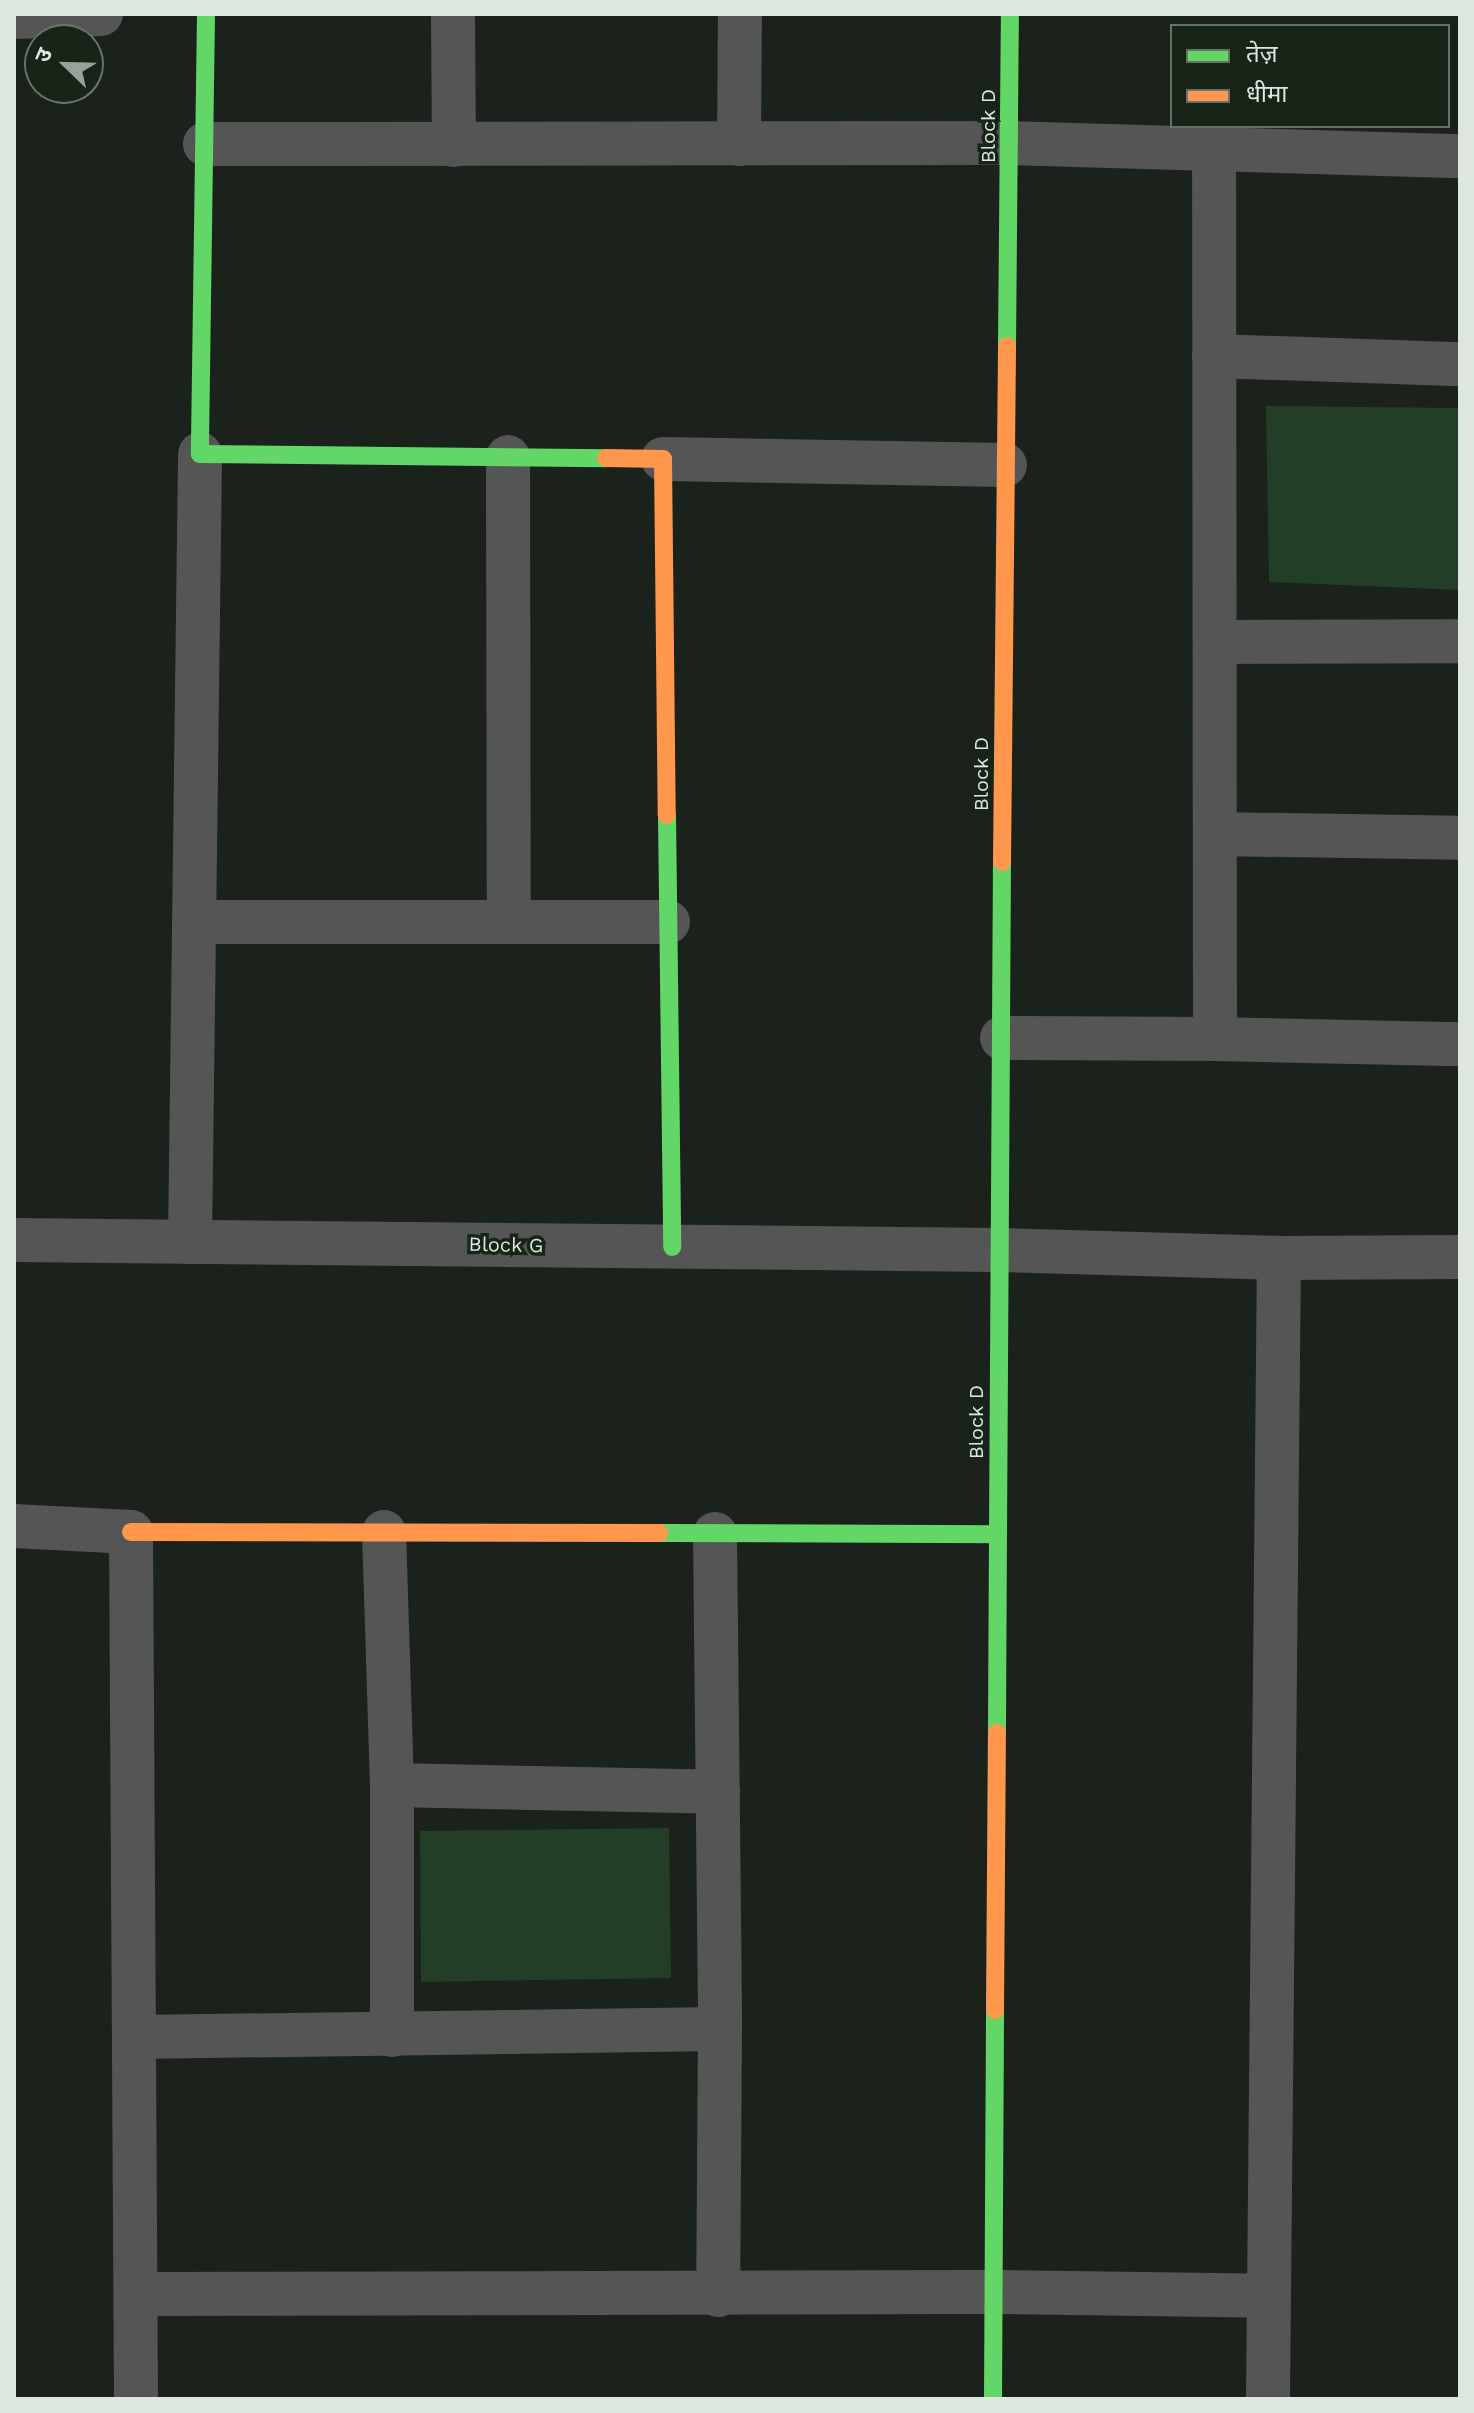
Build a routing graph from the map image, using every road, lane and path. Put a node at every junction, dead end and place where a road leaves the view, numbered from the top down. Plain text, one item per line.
1 (101, 14) edge
2 (206, 14) edge
3 (453, 14) edge
4 (740, 14) edge
5 (1010, 14) edge
6 (14, 17) edge
7 (1010, 143) junction
8 (205, 144) junction
9 (739, 144) junction
10 (454, 145) junction
11 (1214, 149) junction
12 (1460, 156) edge
13 (1214, 356) junction
14 (1460, 364) edge
15 (200, 454) junction
16 (508, 457) junction
17 (663, 459) junction
18 (1005, 465) junction
19 (1460, 641) edge
20 (1216, 642) junction
21 (1215, 834) junction
22 (1460, 838) edge
23 (194, 922) junction
24 (509, 922) junction
25 (668, 922) junction
26 (1002, 1038) junction
27 (1215, 1039) junction
28 (1460, 1044) edge
29 (14, 1240) edge
30 (190, 1242) junction
31 (672, 1247) junction
32 (998, 1250) junction
33 (1460, 1257) edge
34 (1279, 1258) junction
35 (14, 1526) edge
36 (131, 1532) junction
37 (384, 1532) junction
38 (715, 1534) junction
39 (998, 1534) junction
40 (392, 1785) junction
41 (718, 1792) junction
42 (720, 2029) junction
43 (392, 2035) junction
44 (136, 2037) junction
45 (993, 2292) junction
46 (137, 2294) junction
47 (718, 2295) junction
48 (1269, 2296) junction
49 (136, 2399) edge
50 (993, 2399) edge
51 (1268, 2399) edge

1 - 6 street
2 - 8 street
3 - 10 street
4 - 9 street
5 - 7 street, Block D
7 - 9 street
7 - 11 street
7 - 18 street, Block D
8 - 10 street
8 - 15 street
9 - 10 street
11 - 12 street
11 - 13 street
13 - 14 street
13 - 20 street
15 - 16 street
15 - 23 street
16 - 17 street
16 - 24 street
17 - 18 street
17 - 25 street
18 - 26 street, Block D
19 - 20 street
20 - 21 street
21 - 22 street
21 - 27 street
23 - 24 street
23 - 30 street
24 - 25 street
25 - 31 street
26 - 27 street
26 - 32 street, Block D
27 - 28 street
29 - 30 street, Block G
30 - 31 street, Block G
31 - 32 street, Block G
32 - 34 street, Block G
32 - 39 street, Block D
33 - 34 street, Block G
34 - 48 street
35 - 36 street
36 - 37 street
36 - 44 street
37 - 38 street
37 - 40 street
38 - 39 street
38 - 41 street
39 - 45 street, Block D
40 - 41 street
40 - 43 street
41 - 42 street
42 - 43 street
42 - 47 street
43 - 44 street
44 - 46 street
45 - 47 street
45 - 48 street
45 - 50 street, Block D
46 - 47 street
46 - 49 street
48 - 51 street

